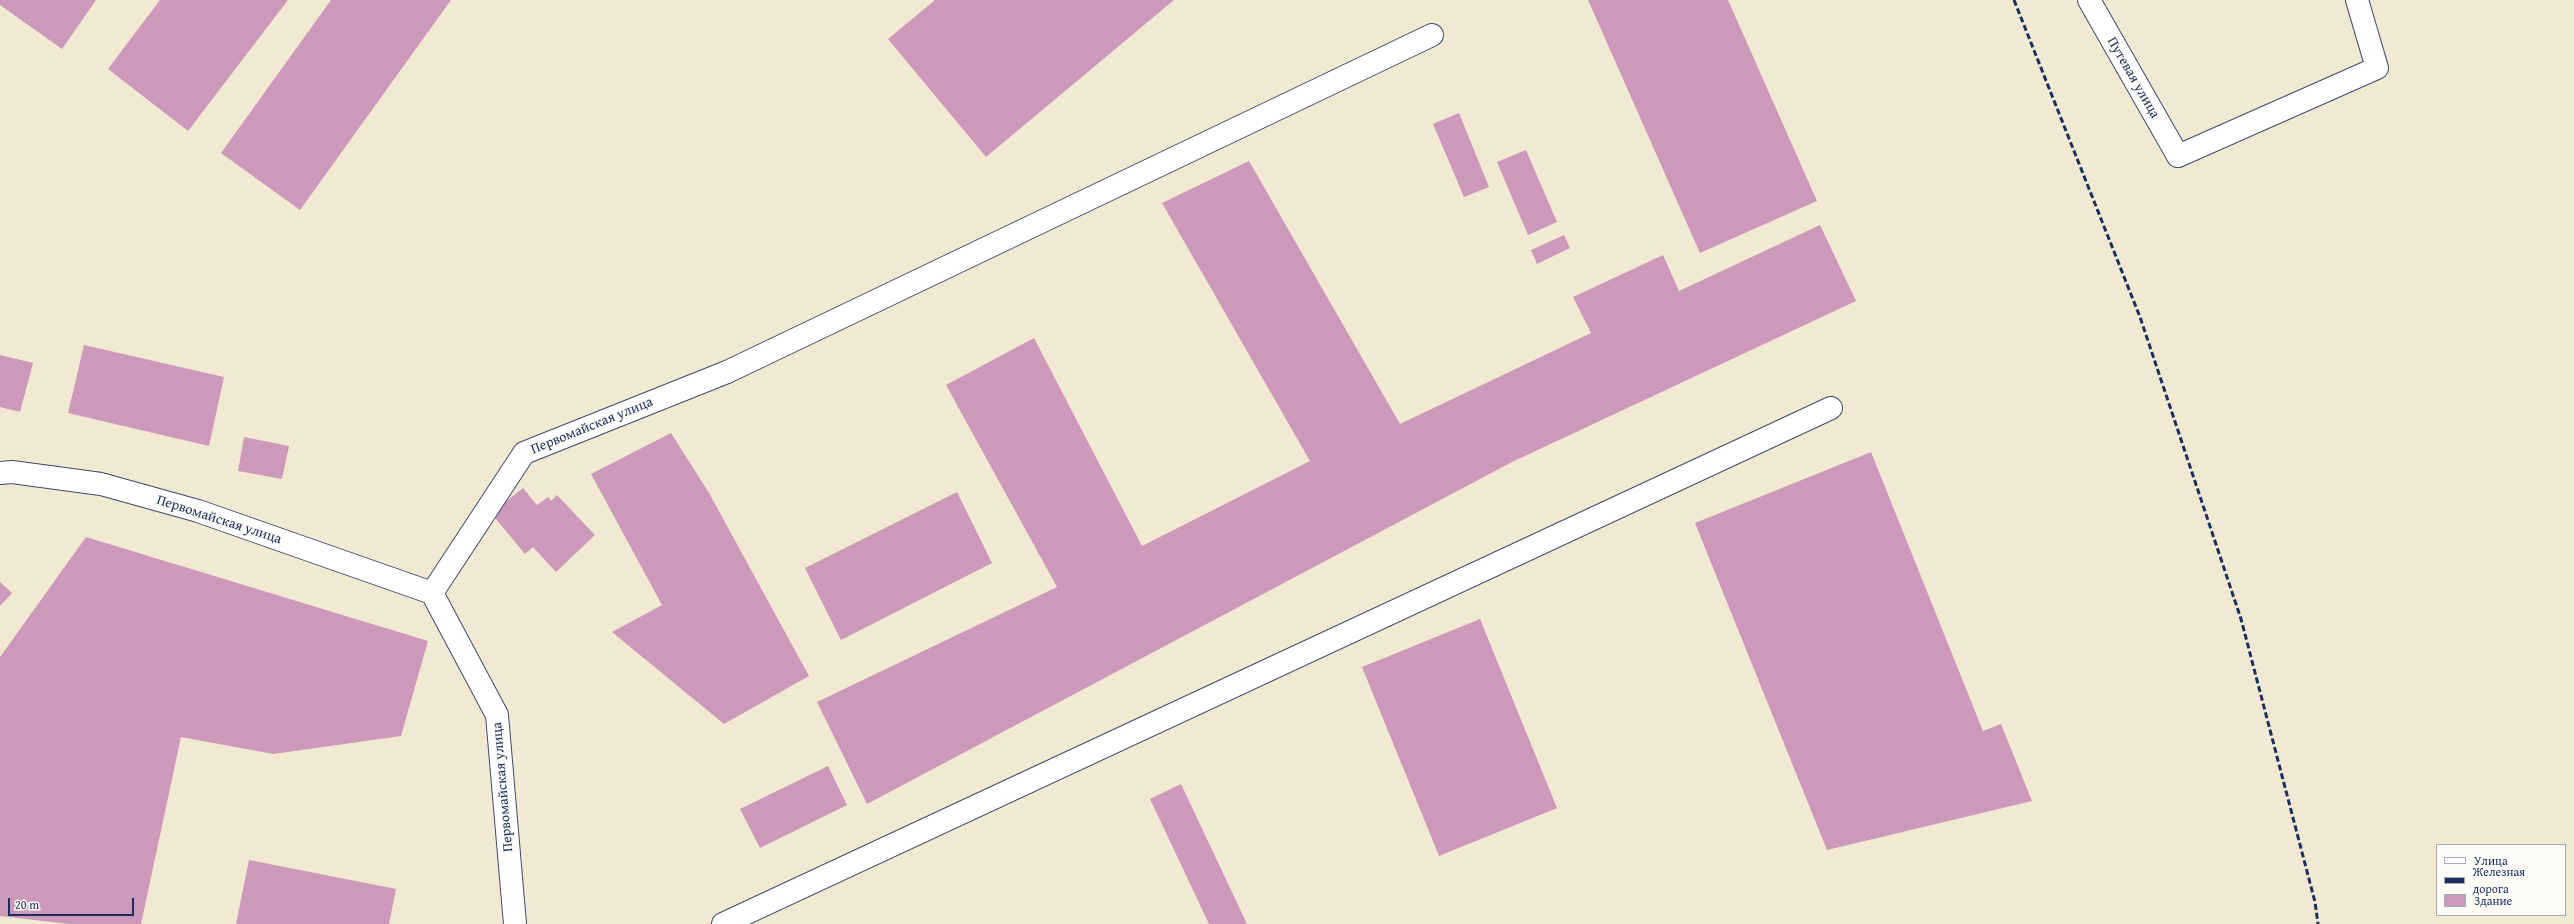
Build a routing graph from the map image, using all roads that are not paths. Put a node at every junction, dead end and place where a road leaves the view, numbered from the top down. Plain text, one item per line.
1 (2089, 0) edge
2 (2357, 0) edge
3 (1432, 35) dead end
4 (1831, 408) dead end
5 (0, 473) edge
6 (432, 593) junction
7 (515, 924) edge
8 (723, 924) edge

1 - 2 street, Путевая улица
3 - 6 street, Первомайская улица
4 - 8 street
5 - 6 street, Первомайская улица
6 - 7 street, Первомайская улица

